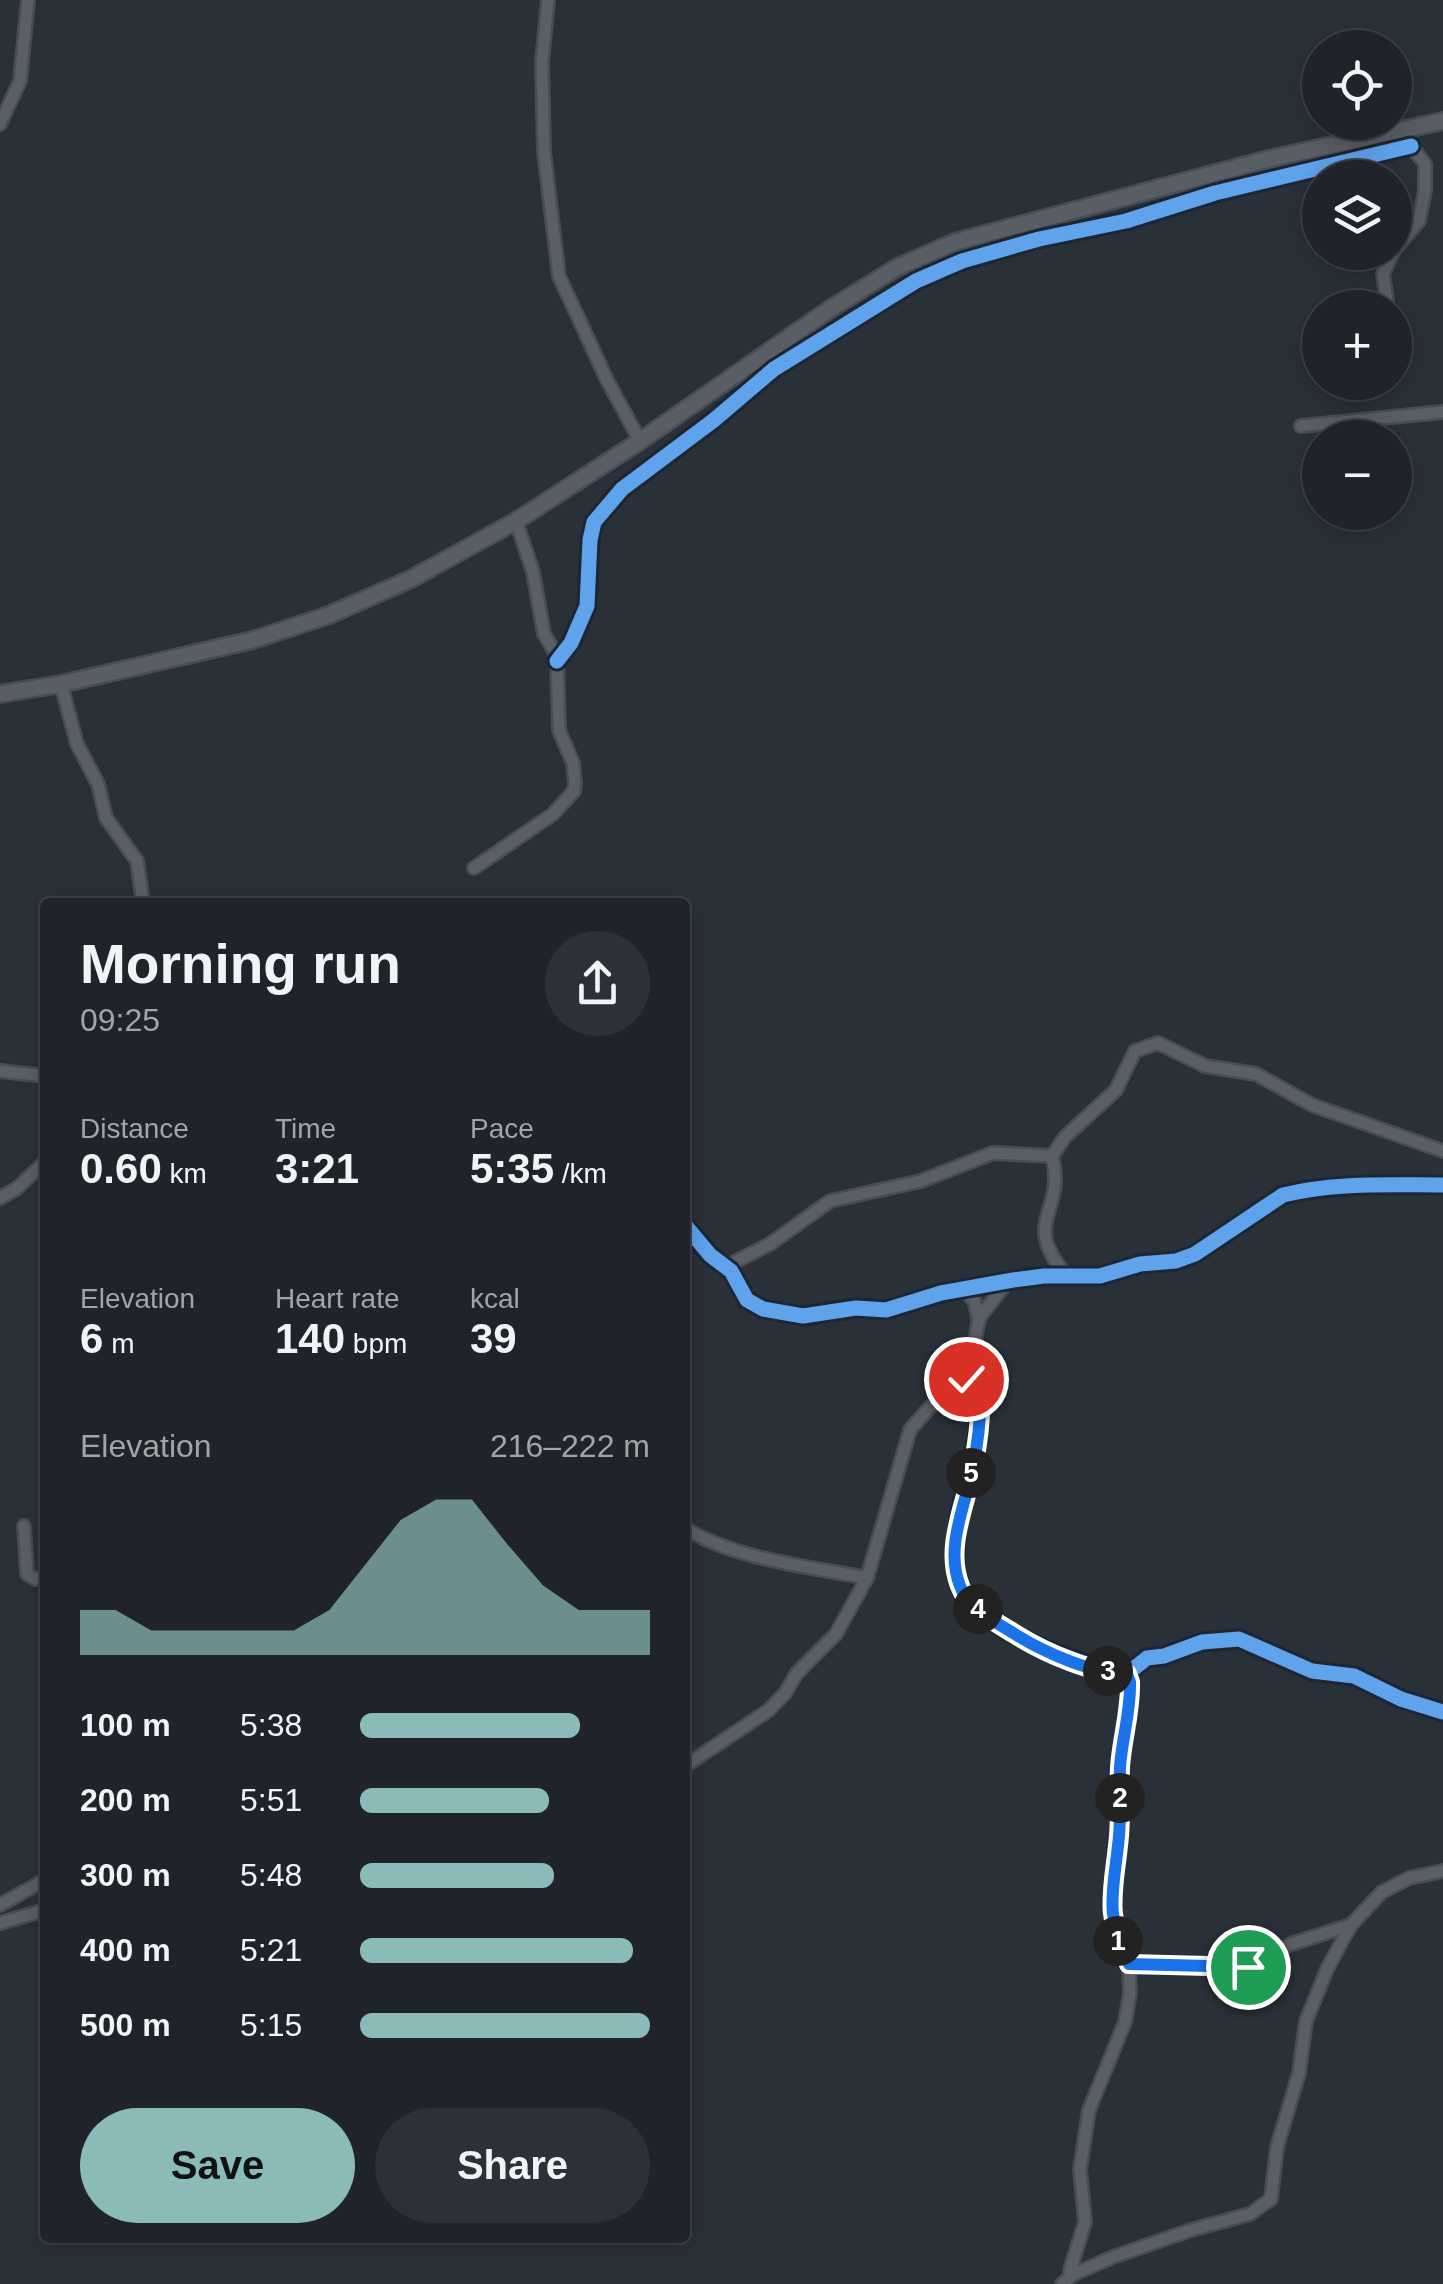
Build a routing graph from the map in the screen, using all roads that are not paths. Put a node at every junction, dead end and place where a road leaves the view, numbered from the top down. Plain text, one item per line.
1 (28, 0) edge
2 (548, 0) edge
3 (1443, 121) edge
4 (0, 124) edge
5 (1412, 127) edge
6 (1354, 140) edge
7 (1406, 140) edge
8 (1412, 146) junction
9 (1412, 228) edge
10 (1443, 412) edge
11 (1301, 426) dead end
12 (640, 441) junction
13 (516, 520) junction
14 (557, 661) junction
15 (62, 684) junction
16 (0, 694) edge
17 (474, 868) dead end
18 (143, 898) edge
19 (0, 1072) edge
20 (40, 1076) edge
21 (1443, 1151) edge
22 (1052, 1156) junction
23 (40, 1166) edge
24 (1443, 1185) edge
25 (0, 1198) edge
26 (690, 1232) edge
27 (727, 1266) junction
28 (1068, 1276) junction
29 (1007, 1282) junction
30 (964, 1290) junction
31 (978, 1321) junction
32 (973, 1357) junction
33 (24, 1526) dead end
34 (690, 1531) edge
35 (40, 1578) edge
36 (867, 1578) junction
37 (1127, 1674) junction
38 (1443, 1712) edge
39 (690, 1763) edge
40 (1443, 1871) edge
41 (40, 1883) edge
42 (0, 1905) edge
43 (40, 1911) edge
44 (0, 1923) edge
45 (1352, 1925) junction
46 (1129, 1964) junction
47 (1074, 2274) junction
48 (1062, 2284) edge

1 - 4 street
2 - 12 street
3 - 5 main road
6 - 12 main road
7 - 8 street
8 - 9 street
8 - 14 street
10 - 11 street
12 - 13 main road
13 - 14 street
13 - 15 main road
14 - 17 street
15 - 16 main road
15 - 18 street
19 - 20 street
21 - 22 street
22 - 27 street
22 - 28 street
23 - 25 street
24 - 28 street
26 - 27 street
27 - 30 street
28 - 29 street
29 - 30 street
29 - 31 street
30 - 31 street
31 - 32 street
32 - 36 street
32 - 37 street
33 - 35 street
34 - 36 street
36 - 39 street
37 - 38 street
37 - 46 street
40 - 45 street
41 - 42 street
43 - 44 street
45 - 46 street
45 - 47 street
46 - 47 street
47 - 48 street

